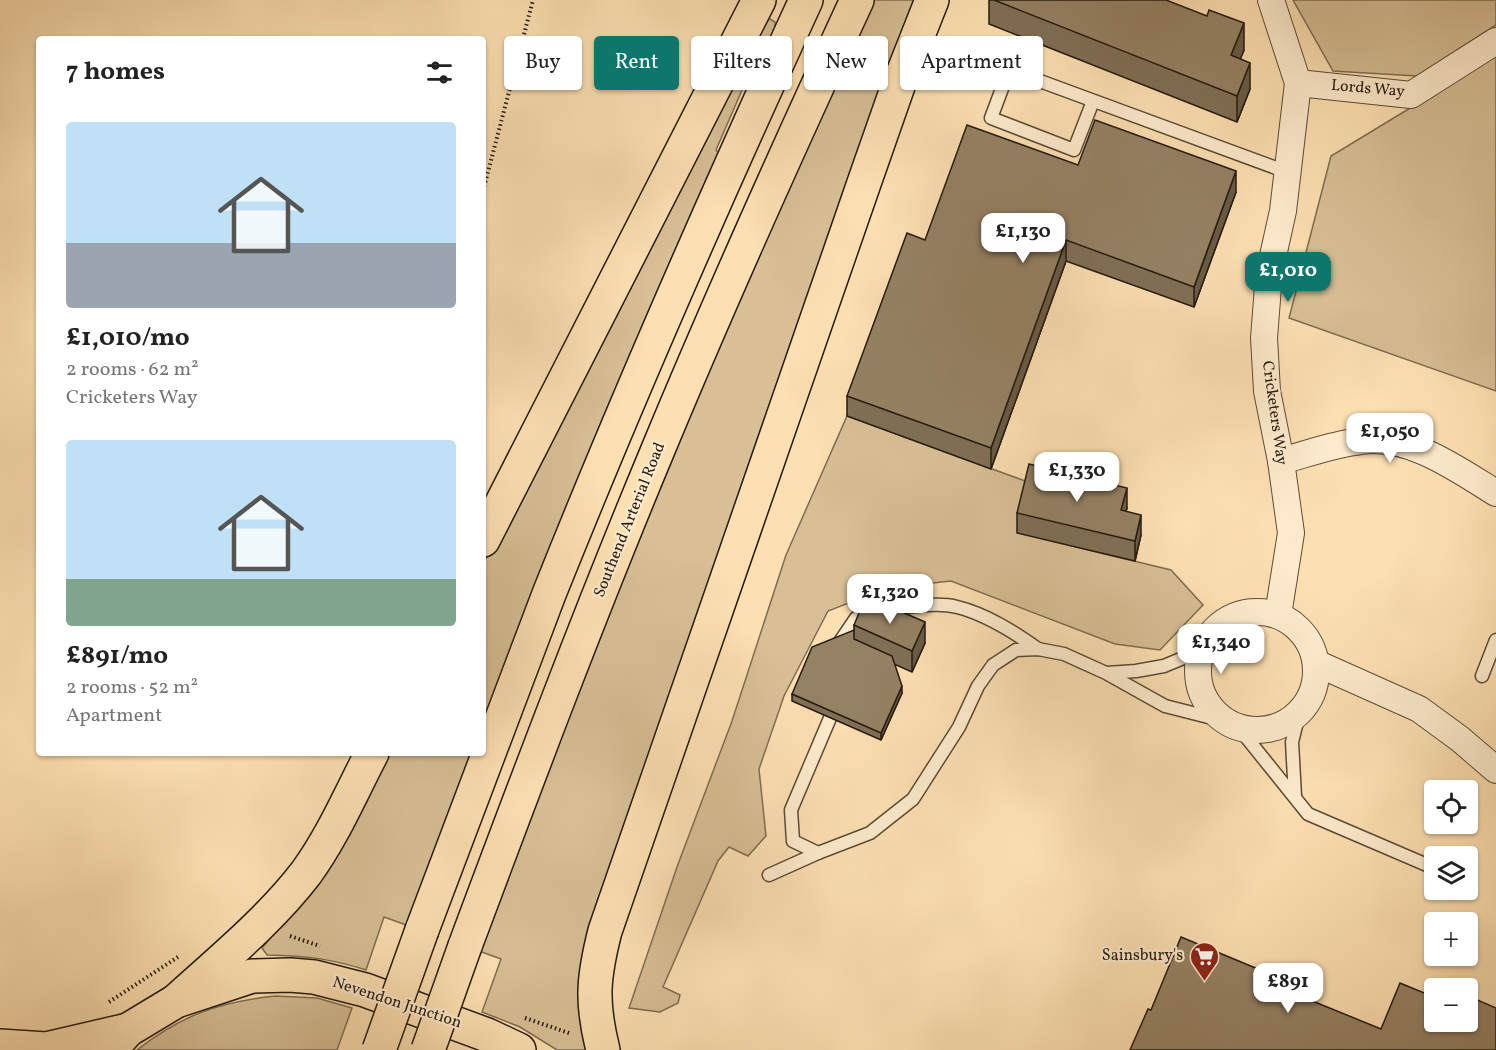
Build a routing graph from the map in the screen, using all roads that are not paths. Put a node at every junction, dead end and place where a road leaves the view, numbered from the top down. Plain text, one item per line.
1 (759, 0) edge
2 (806, 0) edge
3 (857, 0) edge
4 (932, 0) edge
5 (1271, 0) edge
6 (1496, 41) edge
7 (1298, 83) junction
8 (1093, 101) junction
9 (1287, 172) junction
10 (1281, 461) junction
11 (1496, 493) edge
12 (486, 534) edge
13 (1278, 615) junction
14 (1496, 640) edge
15 (839, 643) edge
16 (1038, 649) junction
17 (1200, 651) junction
18 (1316, 663) junction
19 (1106, 673) junction
20 (1482, 676) dead end
21 (1299, 714) junction
22 (830, 718) edge
23 (1231, 724) junction
24 (370, 756) edge
25 (1496, 770) edge
26 (1295, 796) junction
27 (818, 853) junction
28 (1424, 864) edge
29 (769, 875) dead end
30 (176, 1001) junction
31 (119, 1040) edge
32 (0, 1046) edge
33 (379, 1050) edge
34 (428, 1050) edge
35 (519, 1050) edge
36 (603, 1050) edge

1 - 12 main road
2 - 33 main road, bridge
3 - 34 main road, Southend Arterial Road, bridge
4 - 36 main road
5 - 7 street, Cricketers Way
6 - 7 street, Lords Way
7 - 9 street, Cricketers Way
8 - 8 lane
8 - 9 lane
9 - 10 street, Cricketers Way
10 - 11 street
10 - 13 street, Cricketers Way
13 - 17 street
13 - 18 street
14 - 20 lane
15 - 16 lane
16 - 19 lane
16 - 27 lane
17 - 19 lane
17 - 23 street
18 - 21 street
18 - 25 street
19 - 23 lane
21 - 23 street
21 - 26 lane
22 - 27 lane
23 - 26 lane
24 - 30 main road
26 - 28 lane
27 - 29 lane
30 - 31 main road, Nevendon Junction
30 - 35 main road, Nevendon Junction
31 - 32 main road, Nevendon Junction

